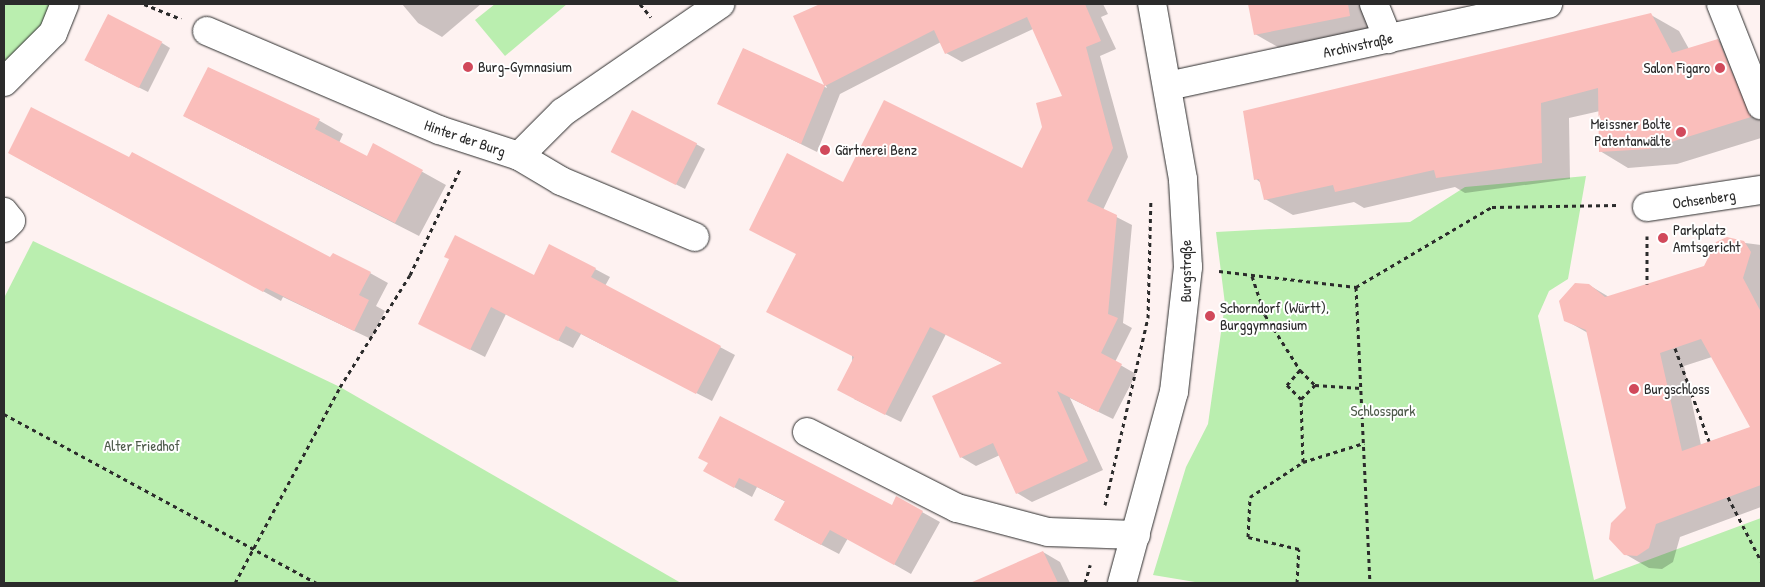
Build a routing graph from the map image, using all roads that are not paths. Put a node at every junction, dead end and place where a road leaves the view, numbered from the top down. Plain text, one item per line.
1 (65, 4) edge
2 (720, 4) edge
3 (1152, 4) edge
4 (1374, 4) edge
5 (1548, 4) edge
6 (1721, 4) edge
7 (207, 31) road end
8 (1388, 39) junction
9 (4, 82) edge
10 (1168, 86) junction
11 (1761, 104) edge
12 (519, 156) junction
13 (1761, 190) edge
14 (1647, 207) road end
15 (4, 212) edge
16 (4, 228) edge
17 (695, 237) dead end
18 (807, 432) dead end
19 (1136, 535) junction
20 (1122, 583) edge

1 - 9 street
2 - 12 street, Hinter der Burg
3 - 10 street, Burgstraße
4 - 8 street
5 - 8 street, Archivstraße
6 - 11 street
7 - 12 street, Hinter der Burg
8 - 10 street, Archivstraße
10 - 19 street, Burgstraße
12 - 17 street
13 - 14 street, Ochsenberg
15 - 16 street
18 - 19 street
19 - 20 street, Burgstraße

